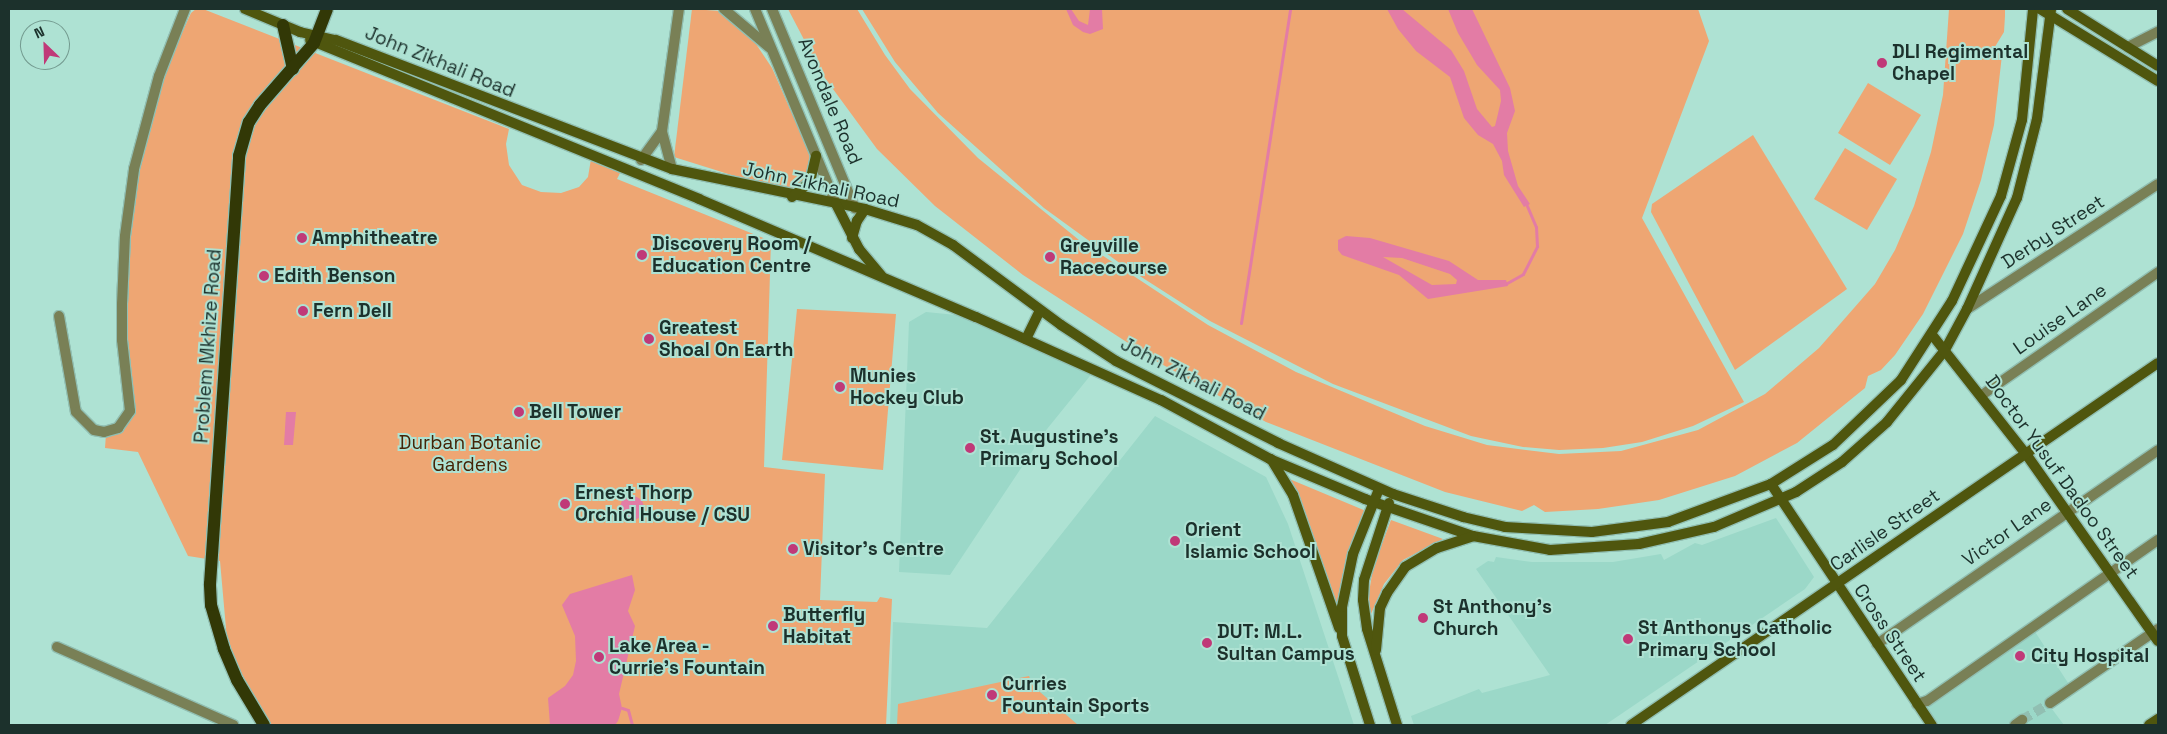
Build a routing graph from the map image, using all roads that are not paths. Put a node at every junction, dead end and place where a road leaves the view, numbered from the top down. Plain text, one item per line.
1 (185, 9) edge
2 (247, 9) edge
3 (327, 9) edge
4 (679, 9) edge
5 (724, 9) edge
6 (755, 9) edge
7 (772, 9) edge
8 (2033, 9) edge
9 (2040, 9) edge
10 (2067, 9) edge
11 (2080, 9) edge
12 (2051, 13) edge
13 (2088, 22) junction
14 (283, 25) junction
15 (2158, 32) edge
16 (316, 39) junction
17 (2128, 47) junction
18 (772, 50) junction
19 (2158, 66) edge
20 (294, 69) junction
21 (2158, 81) edge
22 (662, 131) junction
23 (816, 156) junction
24 (642, 160) junction
25 (672, 169) junction
26 (2158, 184) edge
27 (792, 197) junction
28 (836, 204) junction
29 (860, 208) junction
30 (852, 238) junction
31 (2158, 272) edge
32 (884, 278) junction
33 (1967, 309) junction
34 (1040, 310) junction
35 (59, 316) dead end
36 (1932, 336) junction
37 (1026, 339) junction
38 (1945, 350) junction
39 (2158, 363) edge
40 (1982, 395) junction
41 (2158, 450) edge
42 (2026, 454) junction
43 (1270, 459) junction
44 (1771, 484) junction
45 (1380, 489) junction
46 (1393, 494) junction
47 (1781, 501) junction
48 (1374, 503) junction
49 (1387, 508) junction
50 (2066, 512) junction
51 (1474, 536) junction
52 (2158, 540) edge
53 (2110, 574) junction
54 (1837, 585) junction
55 (2156, 634) edge
56 (1342, 636) junction
57 (1877, 644) junction
58 (58, 647) dead end
59 (1376, 660) junction
60 (2050, 703) tunnel mouth
61 (1917, 704) junction
62 (2158, 719) edge
63 (1645, 722) edge
64 (233, 725) edge
65 (264, 725) edge
66 (1370, 725) edge
67 (1397, 725) edge
68 (1631, 725) edge
69 (1932, 725) edge
70 (2149, 725) edge

1 - 35 street
2 - 14 main road, John Zikhali Road
3 - 16 main road, Problem Mkhize Road
4 - 22 street
5 - 18 street
6 - 18 street, Avondale Road
7 - 29 street, Avondale Road
8 - 36 main road, John Zikhali Road
9 - 12 main road
10 - 13 main road
11 - 13 main road
12 - 21 main road
12 - 33 main road, John Zikhali Road
13 - 17 main road
14 - 16 main road, John Zikhali Road
14 - 20 main road
15 - 17 street
16 - 20 main road, Problem Mkhize Road
16 - 24 main road, John Zikhali Road
16 - 32 main road, John Zikhali Road
17 - 19 main road
18 - 23 street, Avondale Road
20 - 65 main road, Problem Mkhize Road
22 - 24 street
22 - 25 street
23 - 27 main road
23 - 28 street, Avondale Road
24 - 25 main road, John Zikhali Road
25 - 27 main road, John Zikhali Road
26 - 33 street, Derby Street
27 - 28 main road, John Zikhali Road
28 - 29 main road, John Zikhali Road
28 - 30 main road
29 - 30 main road
29 - 34 main road, John Zikhali Road
30 - 32 main road
31 - 40 street, Louise Lane
32 - 37 main road, John Zikhali Road
33 - 38 main road, John Zikhali Road
34 - 37 main road
34 - 45 main road, John Zikhali Road
36 - 38 main road, Doctor Yusuf Dadoo Street
36 - 44 main road, John Zikhali Road
37 - 43 main road, John Zikhali Road
38 - 40 main road, Doctor Yusuf Dadoo Street
38 - 47 main road, John Zikhali Road
39 - 42 main road, Carlisle Street
40 - 42 main road, Doctor Yusuf Dadoo Street
41 - 50 street, Victor Lane
42 - 50 main road, Doctor Yusuf Dadoo Street
42 - 54 main road, Carlisle Street
43 - 48 main road, John Zikhali Road
43 - 56 main road
44 - 46 main road, John Zikhali Road
44 - 47 main road, Cross Street
45 - 46 main road, John Zikhali Road
45 - 48 main road
46 - 49 main road
47 - 51 main road, John Zikhali Road
47 - 54 main road, Cross Street
48 - 49 main road, John Zikhali Road
48 - 56 main road
49 - 51 main road, John Zikhali Road
49 - 59 main road
50 - 53 main road, Doctor Yusuf Dadoo Street
50 - 57 street, Victor Lane
51 - 59 main road
52 - 53 street
53 - 55 main road, Doctor Yusuf Dadoo Street
53 - 61 street
54 - 57 main road, Cross Street
54 - 63 main road, Carlisle Street
55 - 60 street
56 - 66 main road
57 - 61 main road, Cross Street
58 - 64 street
59 - 67 main road
61 - 69 main road, Cross Street
62 - 70 main road
63 - 68 main road, Carlisle Street

